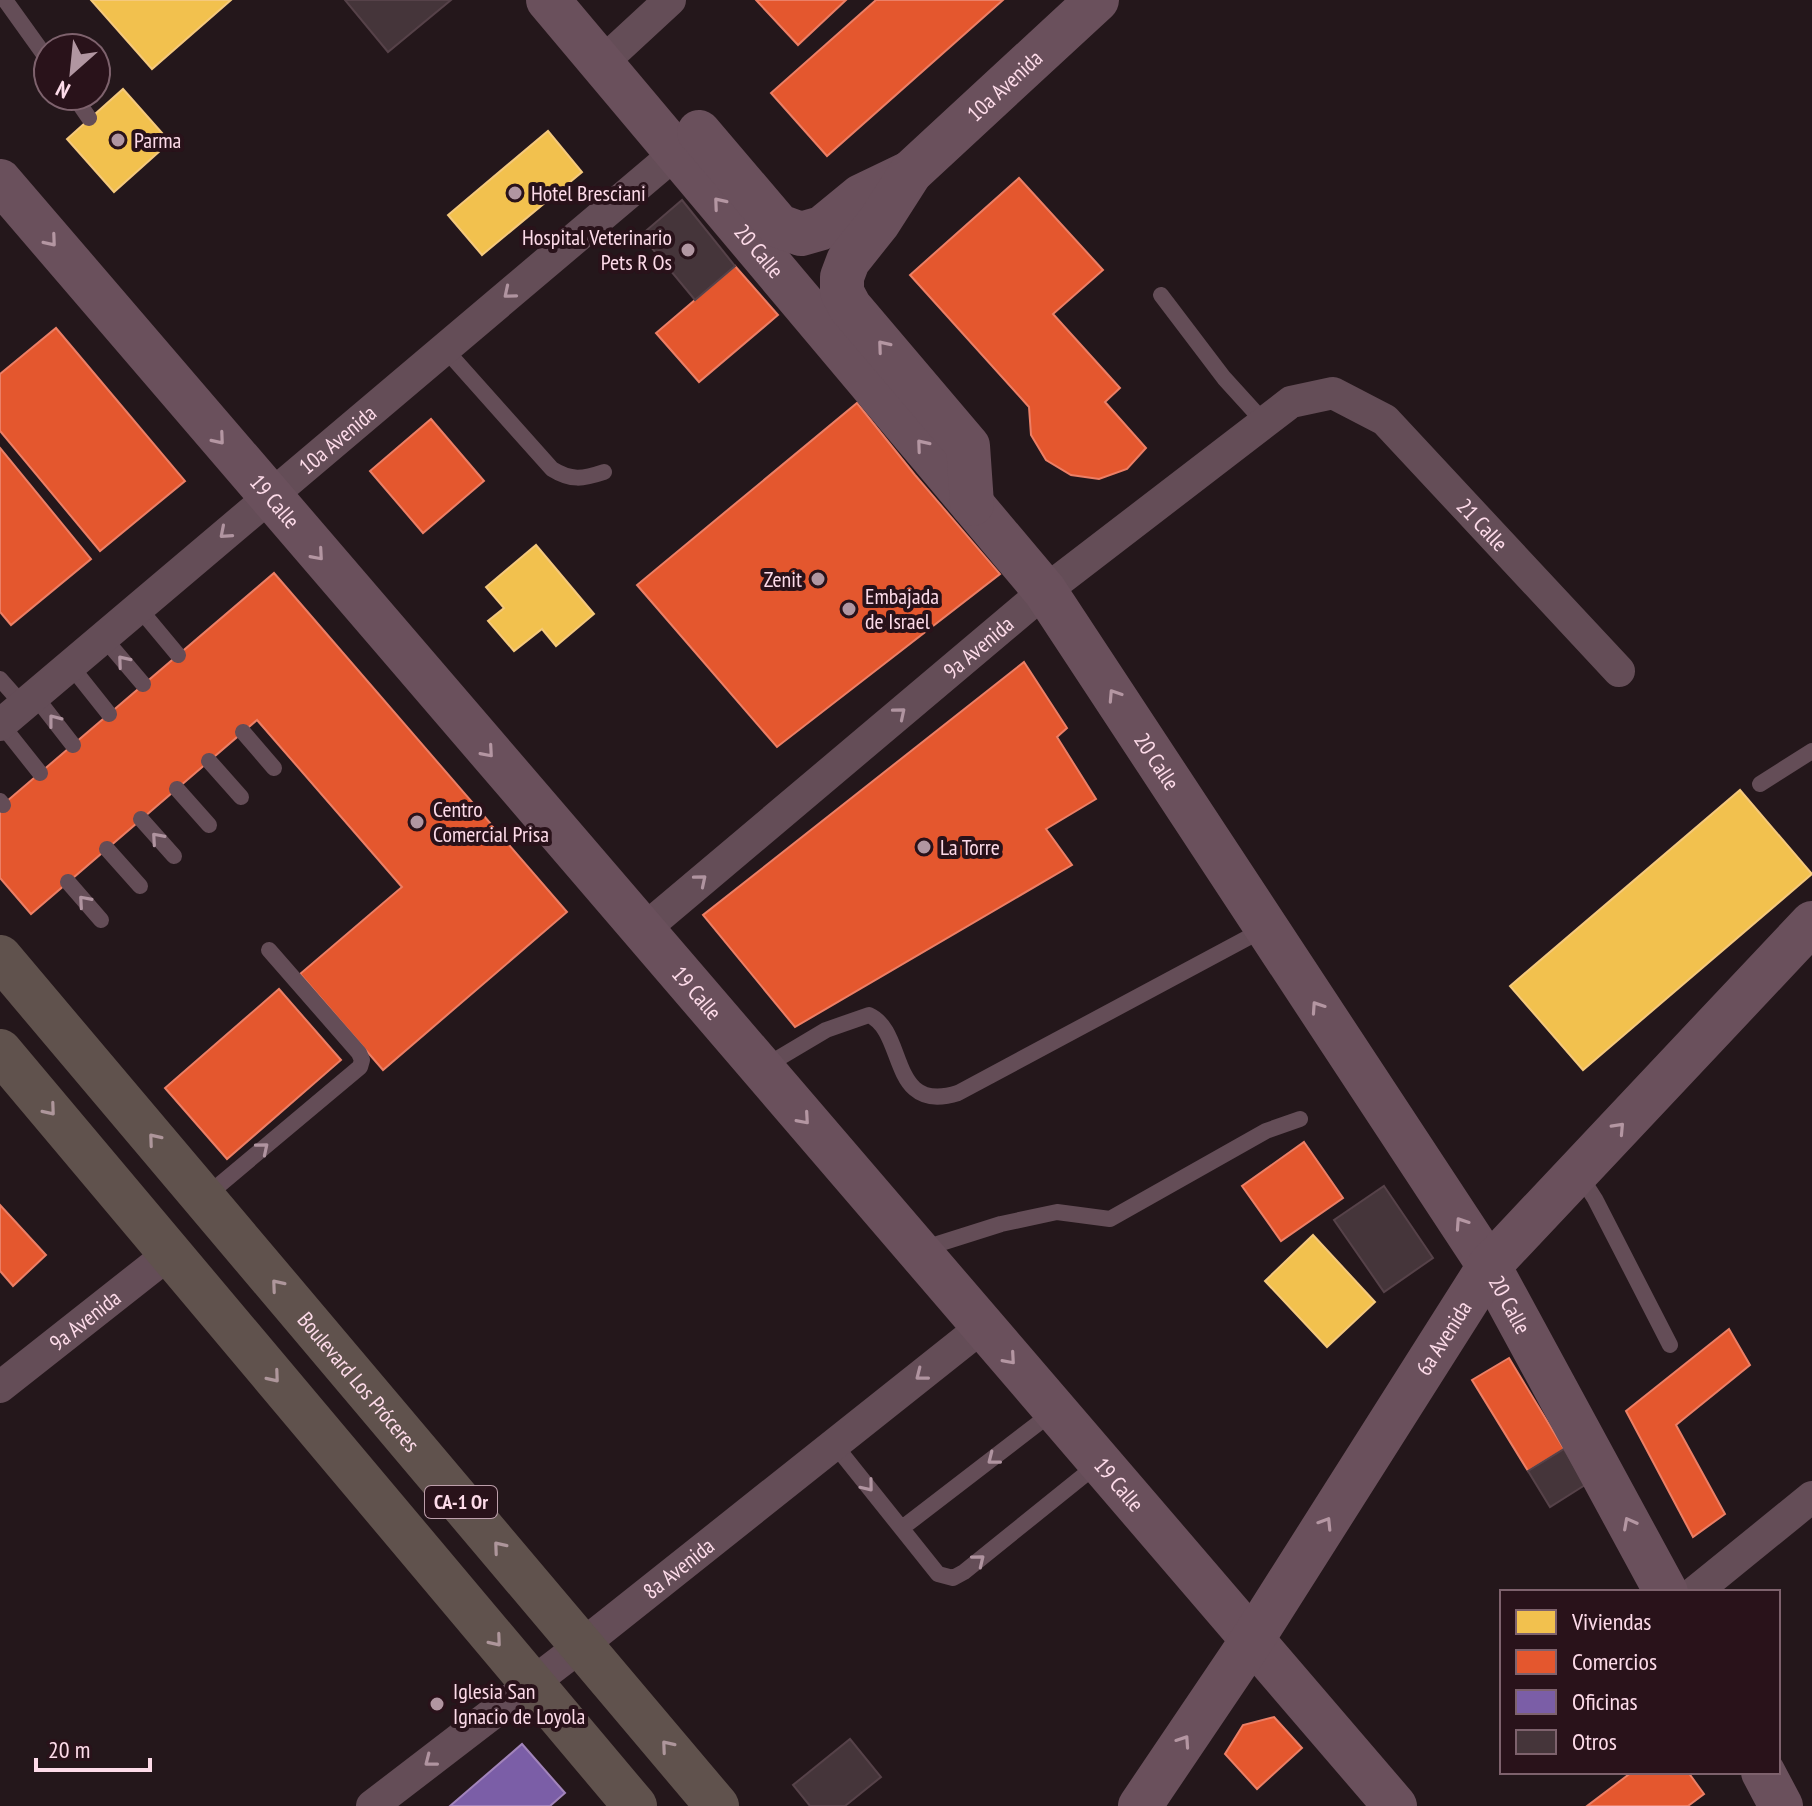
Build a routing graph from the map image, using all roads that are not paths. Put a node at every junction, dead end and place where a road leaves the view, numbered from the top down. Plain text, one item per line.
1 (5, 0) edge
2 (548, 0) edge
3 (670, 0) edge
4 (1097, 0) edge
5 (32, 38) edge
6 (599, 59) junction
7 (85, 112) edge
8 (89, 118) dead end
9 (676, 153) junction
10 (911, 172) junction
11 (0, 181) edge
12 (1161, 295) dead end
13 (444, 348) junction
14 (1333, 393) joint
15 (1264, 422) junction
16 (604, 472) dead end
17 (267, 496) junction
18 (972, 504) junction
19 (1045, 591) junction
20 (138, 607) junction
21 (103, 637) junction
22 (178, 655) dead end
23 (70, 665) junction
24 (1619, 671) dead end
25 (0, 679) edge
26 (143, 684) dead end
27 (15, 713) edge
28 (109, 714) dead end
29 (243, 732) dead end
30 (73, 745) dead end
31 (1812, 751) edge
32 (209, 761) dead end
33 (274, 768) dead end
34 (40, 773) dead end
35 (1760, 784) dead end
36 (177, 789) dead end
37 (241, 797) dead end
38 (141, 819) dead end
39 (209, 825) dead end
40 (107, 849) dead end
41 (174, 856) dead end
42 (68, 882) dead end
43 (140, 886) dead end
44 (101, 920) dead end
45 (1812, 923) edge
46 (1266, 928) junction
47 (642, 931) junction
48 (269, 950) dead end
49 (0, 957) edge
50 (0, 1051) edge
51 (761, 1069) junction
52 (1300, 1119) dead end
53 (1578, 1172) junction
54 (204, 1198) junction
55 (916, 1251) junction
56 (170, 1253) junction
57 (1489, 1266) junction
58 (982, 1327) junction
59 (1670, 1345) dead end
60 (0, 1387) edge
61 (1055, 1411) junction
62 (834, 1444) junction
63 (1100, 1463) junction
64 (1812, 1497) edge
65 (902, 1528) junction
66 (1665, 1590) edge
67 (1697, 1590) edge
68 (1252, 1640) junction
69 (582, 1645) junction
70 (532, 1684) junction
71 (1764, 1774) edge
72 (624, 1802) edge
73 (372, 1806) edge
74 (717, 1806) edge
75 (1140, 1806) edge
76 (1395, 1806) edge
77 (1781, 1806) edge

1 - 5 lane
2 - 6 street, 20 Calle
3 - 6 street
4 - 10 street, 10a Avenida
6 - 9 street, 20 Calle
6 - 10 street, 10a Avenida
7 - 8 lane
9 -> 13 street, 10a Avenida
18 -> 9 street, 20 Calle
18 -> 10 street, 10a Avenida
11 -> 17 street, 19 Calle
12 - 15 lane
13 - 16 lane
13 - 17 street, 10a Avenida
14 - 15 street, 9a Avenida
14 - 24 street, 21 Calle
15 - 19 street, 9a Avenida
17 -> 20 street, 10a Avenida
17 -> 47 street, 19 Calle
18 - 19 street, 20 Calle
46 -> 19 street, 20 Calle
47 -> 19 street, 9a Avenida
20 - 21 street, 10a Avenida
20 - 22 lane
21 - 23 street, 10a Avenida
26 -> 21 lane
23 - 27 street, 10a Avenida
23 - 28 lane
25 - 27 lane
30 -> 27 lane
27 - 34 lane
29 - 33 lane
31 - 35 lane
32 - 37 lane
36 - 39 lane
41 -> 38 lane
40 - 43 lane
44 -> 42 lane
53 -> 45 street, 6a Avenida
46 - 51 lane
57 -> 46 street, 20 Calle
47 - 51 street, 19 Calle
54 -> 48 lane
54 -> 49 highway, Boulevard Los Próceres / CA-1 Or
50 -> 56 highway, CA-1 Or
51 -> 55 street, 19 Calle
52 - 55 lane
53 - 57 street, 6a Avenida
53 - 59 lane
69 -> 54 highway, Boulevard Los Próceres / CA-1 Or
55 - 58 street, 19 Calle
56 - 60 street, 9a Avenida
56 -> 70 highway, CA-1 Or
66 -> 57 street, 20 Calle
68 -> 57 street, 6a Avenida
58 -> 61 street, 19 Calle
58 -> 62 street, 8a Avenida
61 - 63 street, 19 Calle
61 -> 65 lane
62 -> 65 lane
62 - 69 street, 8a Avenida
65 -> 63 lane
63 - 68 street, 19 Calle
64 - 67 street
75 -> 68 street, 6a Avenida
68 - 76 street, 19 Calle
69 - 70 street, 8a Avenida
74 -> 69 highway, Boulevard Los Próceres / CA-1 Or
70 - 72 highway, CA-1 Or
70 -> 73 street, 8a Avenida
71 - 77 street

